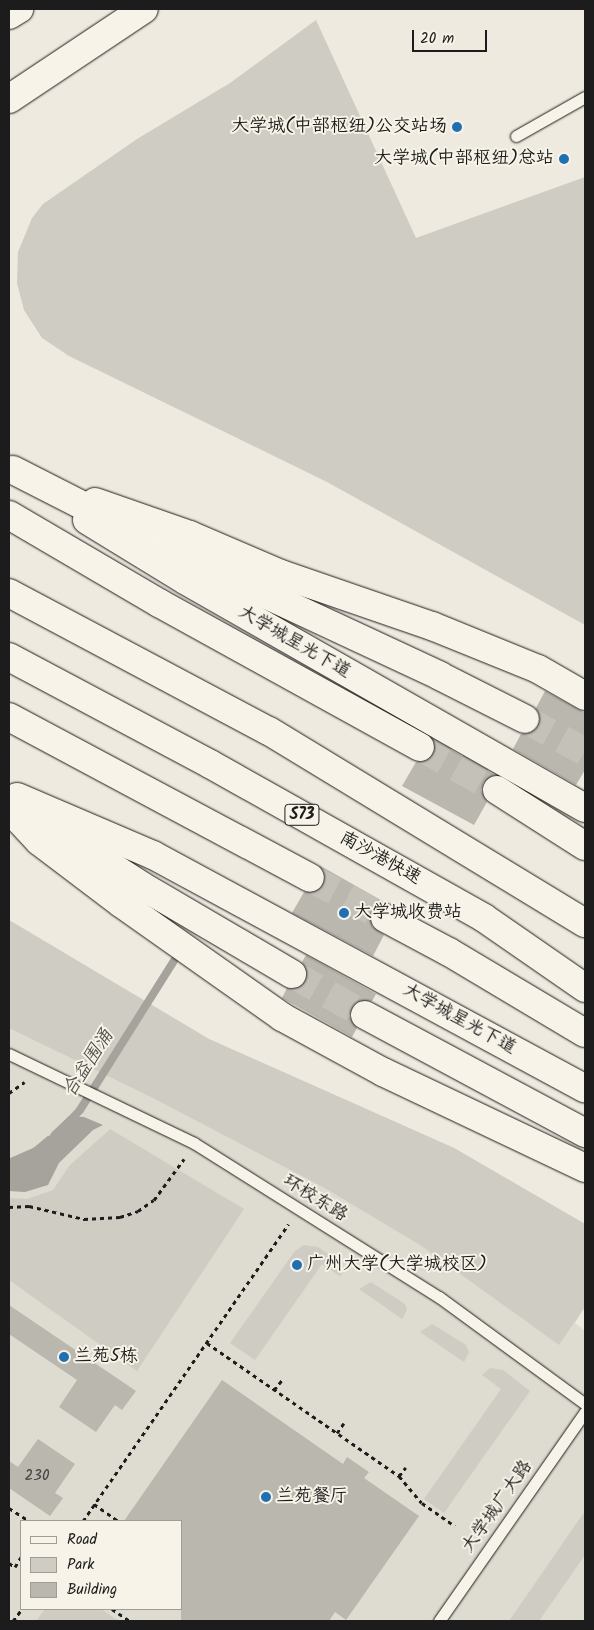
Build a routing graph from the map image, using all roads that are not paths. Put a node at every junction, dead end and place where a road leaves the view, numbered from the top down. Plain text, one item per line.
1 (19, 9) edge
2 (144, 9) edge
3 (9, 15) edge
4 (585, 97) edge
5 (9, 99) edge
6 (516, 136) dead end
7 (11, 469) edge
8 (9, 515) edge
9 (9, 593) edge
10 (9, 657) edge
11 (585, 696) edge
12 (9, 717) edge
13 (525, 719) tunnel mouth
14 (420, 747) tunnel mouth
15 (497, 790) tunnel mouth
16 (9, 794) edge
17 (9, 800) edge
18 (585, 808) edge
19 (9, 809) edge
20 (585, 846) edge
21 (310, 878) tunnel mouth
22 (385, 918) tunnel mouth
23 (585, 923) edge
24 (292, 974) tunnel mouth
25 (585, 988) edge
26 (365, 1016) tunnel mouth
27 (585, 1033) edge
28 (9, 1054) edge
29 (585, 1090) edge
30 (585, 1133) edge
31 (585, 1168) edge
32 (585, 1404) edge
33 (585, 1412) edge
34 (439, 1621) edge

1 - 3 main road
2 - 5 main road
4 - 6 lane
7 - 11 main road
7 - 13 main road
7 - 18 main road, 大学城星光下道
8 - 14 main road
9 - 23 main road
10 - 25 main road, 南沙港快速 / S73
12 - 21 main road
15 - 20 main road
16 - 29 main road, 大学城星光下道
17 - 24 main road
19 - 31 main road
22 - 27 main road
26 - 30 main road
28 - 32 lane, 环校东路
33 - 34 lane, 大学城广大路

